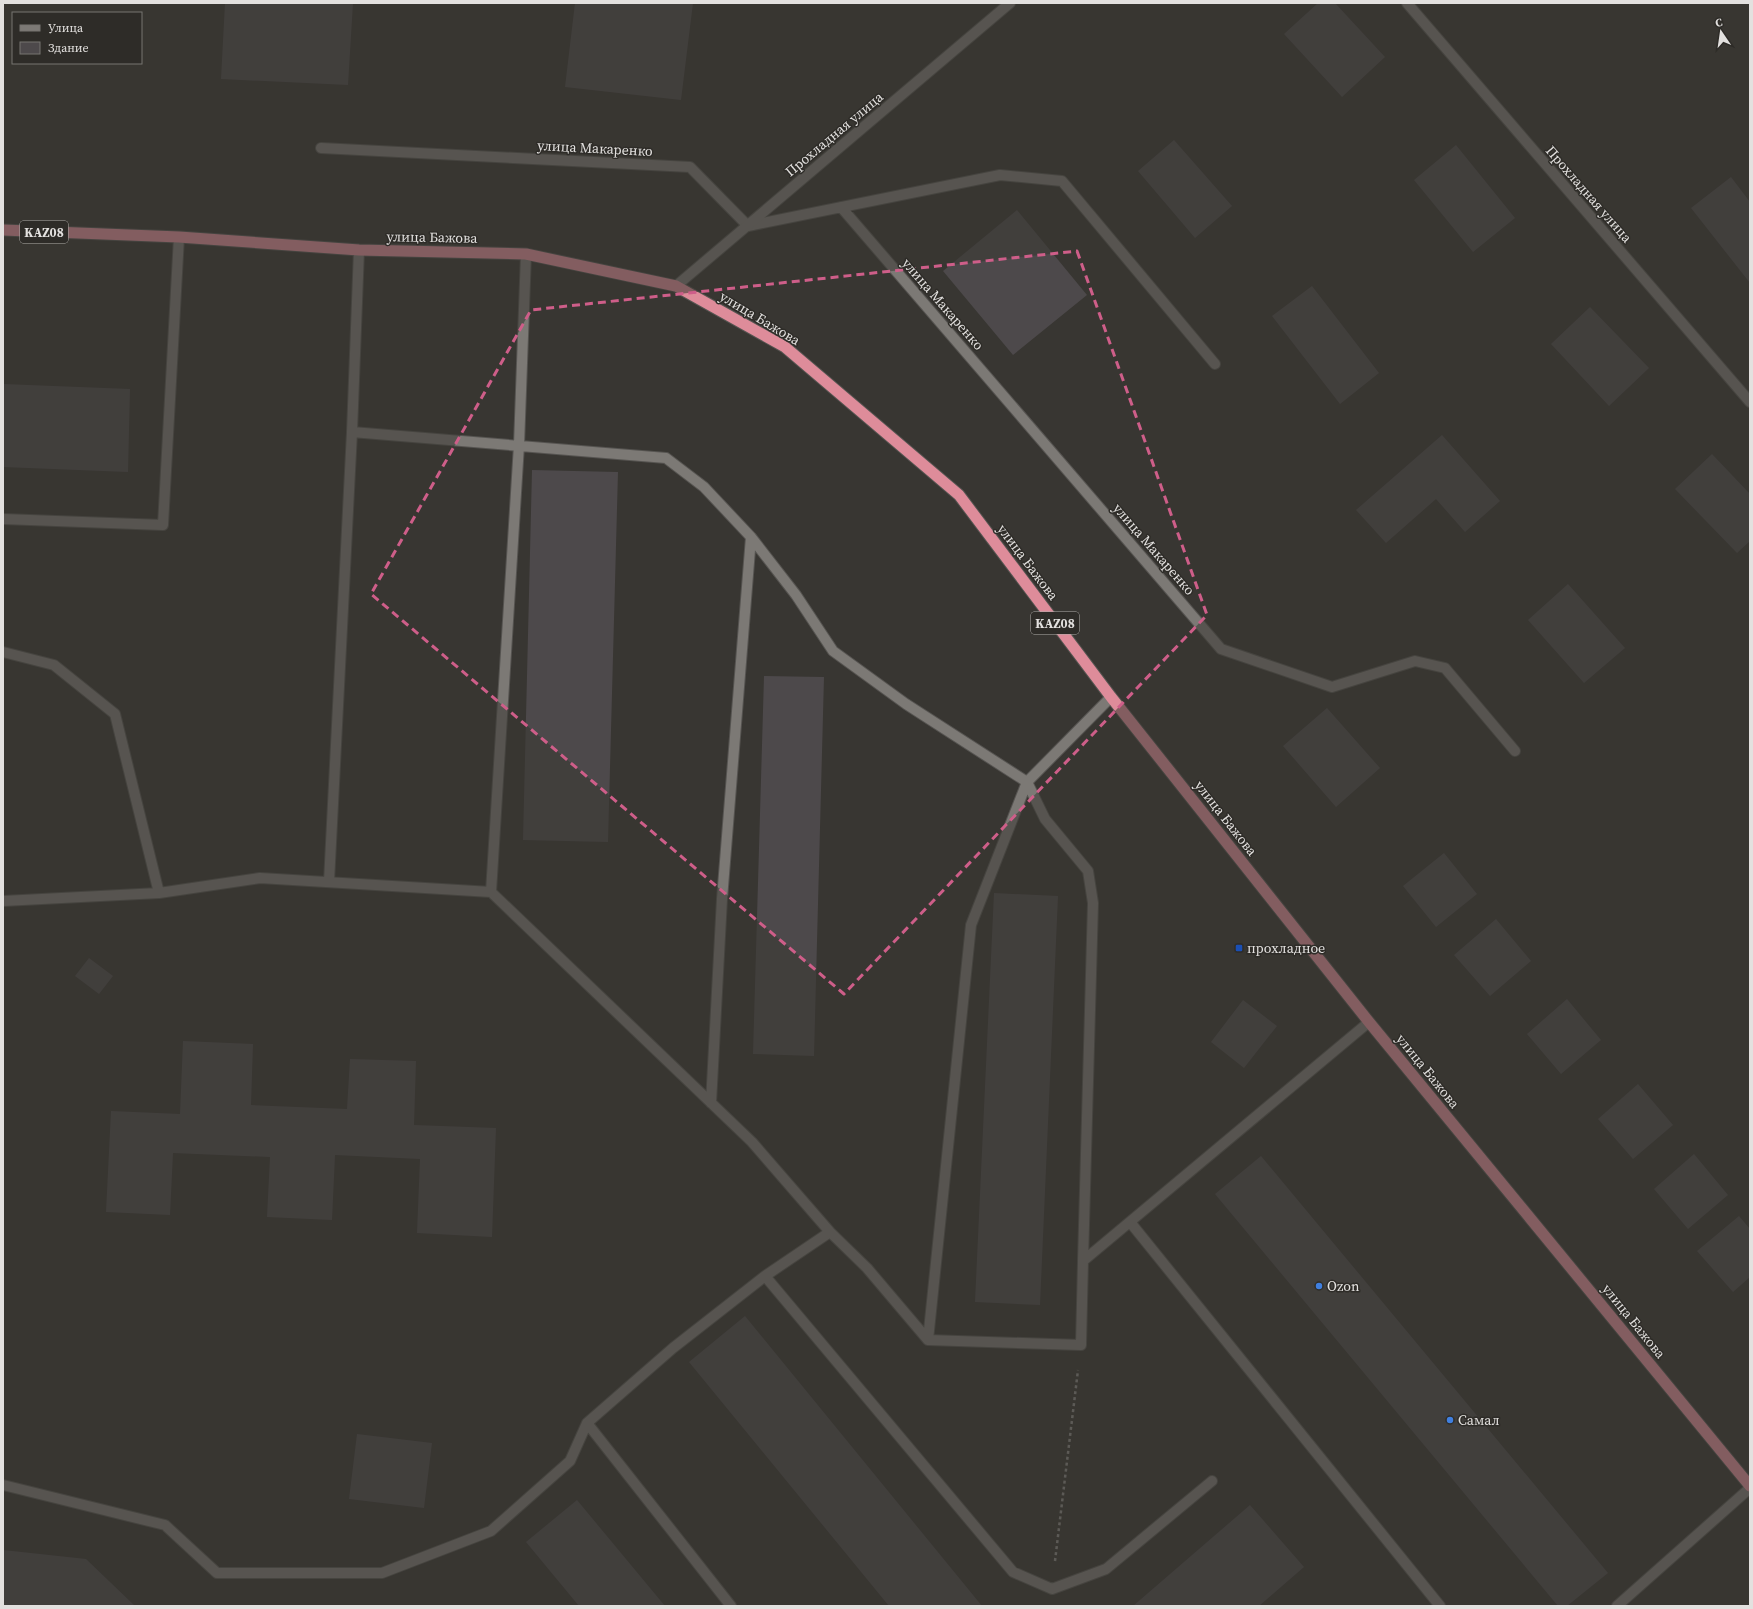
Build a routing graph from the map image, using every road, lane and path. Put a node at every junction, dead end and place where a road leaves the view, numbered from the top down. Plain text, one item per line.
1 (1010, 3) edge
2 (1408, 3) edge
3 (321, 148) dead end
4 (841, 207) junction
5 (748, 226) junction
6 (3, 230) edge
7 (179, 237) junction
8 (359, 250) junction
9 (526, 254) junction
10 (676, 286) junction
11 (1215, 364) dead end
12 (1750, 402) edge
13 (352, 432) junction
14 (519, 445) junction
15 (3, 519) edge
16 (751, 537) junction
17 (3, 652) edge
18 (1111, 697) junction
19 (1515, 751) dead end
20 (1027, 782) junction
21 (329, 882) junction
22 (491, 892) junction
23 (158, 893) junction
24 (3, 901) edge
25 (1369, 1022) junction
26 (711, 1103) junction
27 (1130, 1222) junction
28 (830, 1232) junction
29 (1082, 1261) junction
30 (764, 1276) junction
31 (928, 1340) junction
32 (1081, 1345) junction
33 (587, 1423) junction
34 (1212, 1481) dead end
35 (3, 1485) edge
36 (1750, 1487) edge
37 (1052, 1589) junction
38 (731, 1606) edge
39 (1440, 1606) edge
40 (1617, 1606) edge

1 - 5 street, Прохладная улица
2 - 12 street, Прохладная улица
3 - 5 street, улица Макаренко
4 - 5 street
4 - 11 street
4 - 19 street, улица Макаренко
5 - 10 street, Прохладная улица
6 - 7 highway, улица Бажова / KAZ08
7 - 8 highway, улица Бажова / KAZ08
7 - 15 street
8 - 9 highway, улица Бажова / KAZ08
8 - 13 street
9 - 10 highway, улица Бажова / KAZ08
9 - 14 street
10 - 18 highway, улица Бажова / KAZ08
13 - 14 street
13 - 21 street
14 - 16 street
14 - 22 street
16 - 20 street
16 - 26 street
17 - 23 street
18 - 20 street
18 - 25 highway, улица Бажова / KAZ08
20 - 29 street
20 - 31 street
21 - 22 street
21 - 23 street
22 - 26 street
23 - 24 street
25 - 27 street
25 - 36 highway, улица Бажова / KAZ08
26 - 28 street
27 - 29 street
27 - 39 street
28 - 30 street
28 - 31 street
29 - 32 street
30 - 33 street
30 - 37 street
31 - 32 street
32 - 37 path
33 - 35 street
33 - 38 street
34 - 37 street
36 - 40 street

